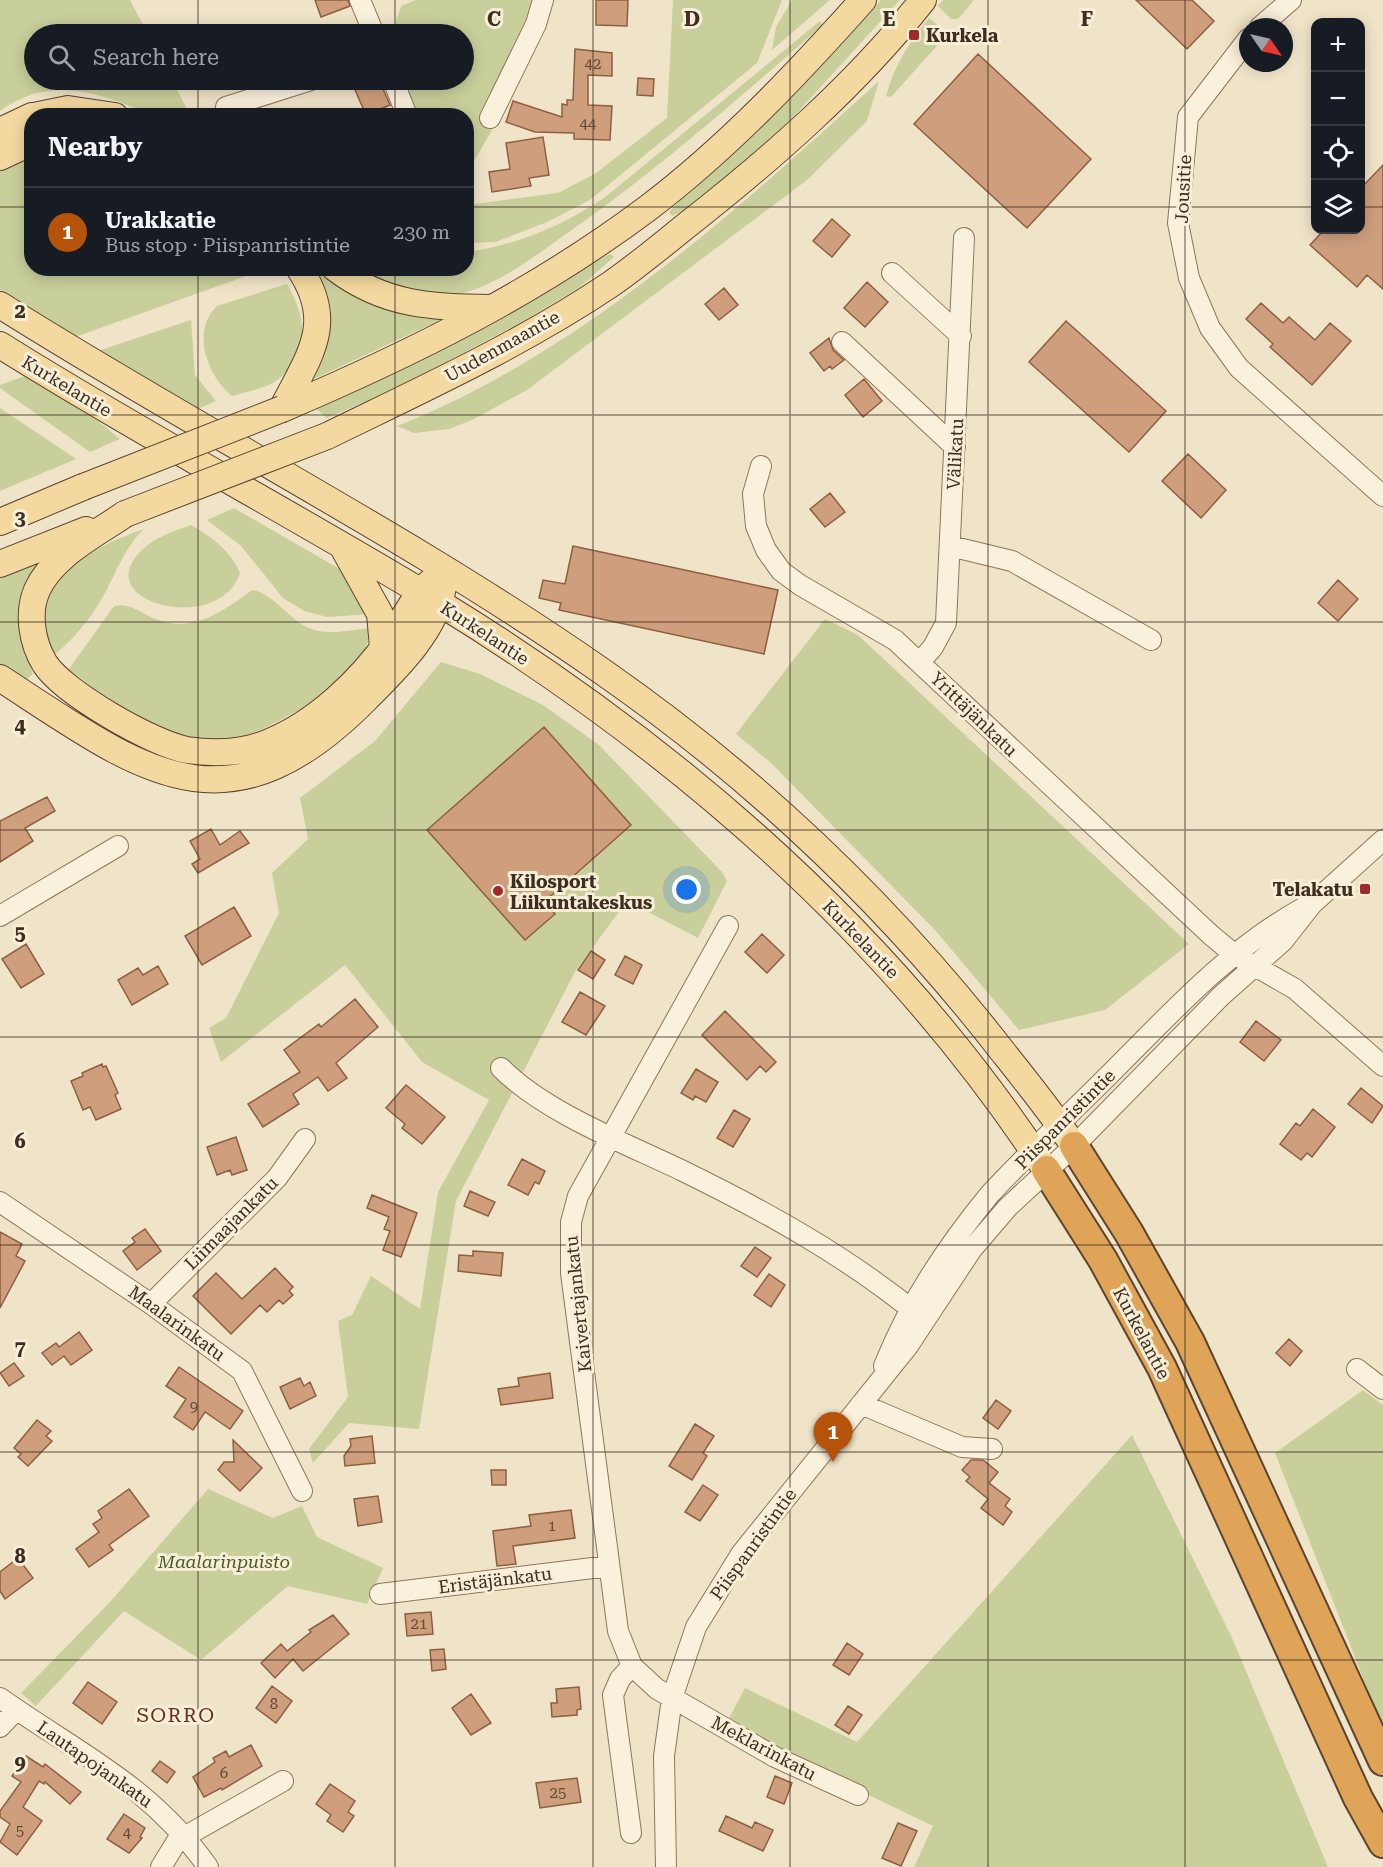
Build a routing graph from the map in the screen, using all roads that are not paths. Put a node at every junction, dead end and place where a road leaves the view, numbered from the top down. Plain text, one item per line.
1 (360, 0) edge
2 (543, 0) edge
3 (863, 0) edge
4 (922, 0) edge
5 (1291, 0) edge
6 (1270, 18) edge
7 (370, 24) edge
8 (1239, 51) edge
9 (280, 90) edge
10 (397, 90) edge
11 (226, 107) dead end
12 (404, 108) edge
13 (490, 118) dead end
14 (24, 120) edge
15 (0, 131) edge
16 (24, 146) edge
17 (0, 157) edge
18 (964, 238) dead end
19 (892, 273) dead end
20 (303, 276) edge
21 (349, 276) edge
22 (0, 305) edge
23 (496, 308) junction
24 (961, 336) junction
25 (842, 342) dead end
26 (0, 345) edge
27 (282, 409) junction
28 (955, 447) junction
29 (761, 466) dead end
30 (1383, 496) edge
31 (125, 514) junction
32 (0, 522) edge
33 (342, 545) junction
34 (950, 546) junction
35 (0, 564) edge
36 (447, 569) junction
37 (430, 598) junction
38 (1151, 640) dead end
39 (383, 647) junction
40 (920, 662) junction
41 (0, 678) edge
42 (1383, 840) edge
43 (118, 846) dead end
44 (1312, 904) junction
45 (0, 916) edge
46 (728, 926) dead end
47 (1234, 954) junction
48 (1255, 966) junction
49 (1383, 1066) edge
50 (501, 1068) dead end
51 (1067, 1135) junction
52 (610, 1136) junction
53 (305, 1139) dead end
54 (1039, 1160) junction
55 (0, 1202) edge
56 (151, 1304) junction
57 (918, 1314) junction
58 (1357, 1369) dead end
59 (1383, 1389) edge
60 (861, 1404) junction
61 (992, 1449) dead end
62 (302, 1491) dead end
63 (609, 1566) junction
64 (380, 1594) dead end
65 (632, 1666) junction
66 (0, 1698) edge
67 (672, 1698) junction
68 (16, 1710) junction
69 (0, 1727) edge
70 (1383, 1761) edge
71 (283, 1781) dead end
72 (858, 1795) dead end
73 (1358, 1798) junction
74 (631, 1833) dead end
75 (186, 1836) junction
76 (1383, 1843) edge
77 (1383, 1861) edge
78 (161, 1867) edge
79 (208, 1867) edge
80 (666, 1867) edge

1 - 7 street
2 - 13 street
3 - 23 main road, Uudenmaantie
4 - 31 main road, Uudenmaantie, bridge
5 - 6 street
8 - 30 street, Jousitie
9 - 11 street
10 - 12 street
14 - 15 main road
16 - 17 main road
18 - 24 street, Välikatu
19 - 24 street
20 - 27 main road
21 - 23 main road
22 - 36 main road, Kurkelantie
23 - 27 main road, Uudenmaantie
24 - 28 street, Välikatu
25 - 28 street
26 - 33 main road, Kurkelantie
27 - 32 main road, Uudenmaantie, bridge
28 - 34 street, Välikatu
29 - 40 street, Yrittäjänkatu
31 - 35 main road, Uudenmaantie
31 - 39 main road
33 - 37 main road, Kurkelantie
33 - 39 main road
34 - 38 street
34 - 40 street, Välikatu
36 - 37 main road
36 - 51 main road, Kurkelantie
37 - 39 main road
37 - 41 main road
37 - 54 main road, Kurkelantie
40 - 47 street, Yrittäjänkatu
42 - 44 street, Piispanristintie
43 - 45 street
44 - 47 street, Piispanristintie
44 - 48 street, Piispanristintie
46 - 52 street, Kaivertajankatu
47 - 48 street
47 - 51 street, Piispanristintie
48 - 49 street
48 - 51 street, Piispanristintie
50 - 52 street
51 - 54 street, Piispanristintie
51 - 70 highway, Kurkelantie
52 - 57 street
52 - 63 street, Kaivertajankatu
53 - 56 street, Liimaajankatu
54 - 57 street, Piispanristintie
54 - 73 highway, Kurkelantie
55 - 56 street, Maalarinkatu
56 - 62 street, Maalarinkatu
57 - 60 street, Piispanristintie
58 - 59 street
60 - 61 street
60 - 67 street, Piispanristintie
63 - 64 street, Eristäjänkatu
63 - 65 street, Kaivertajankatu
65 - 67 street, Kaivertajankatu
65 - 74 street
66 - 68 street, Lautapojankatu
67 - 72 street, Meklarinkatu
67 - 80 street, Piispanristintie
68 - 69 street
68 - 75 street, Lautapojankatu
71 - 75 street
73 - 76 highway, Kurkelantie
73 - 77 highway
75 - 78 street
75 - 79 street, Lautapojankatu

